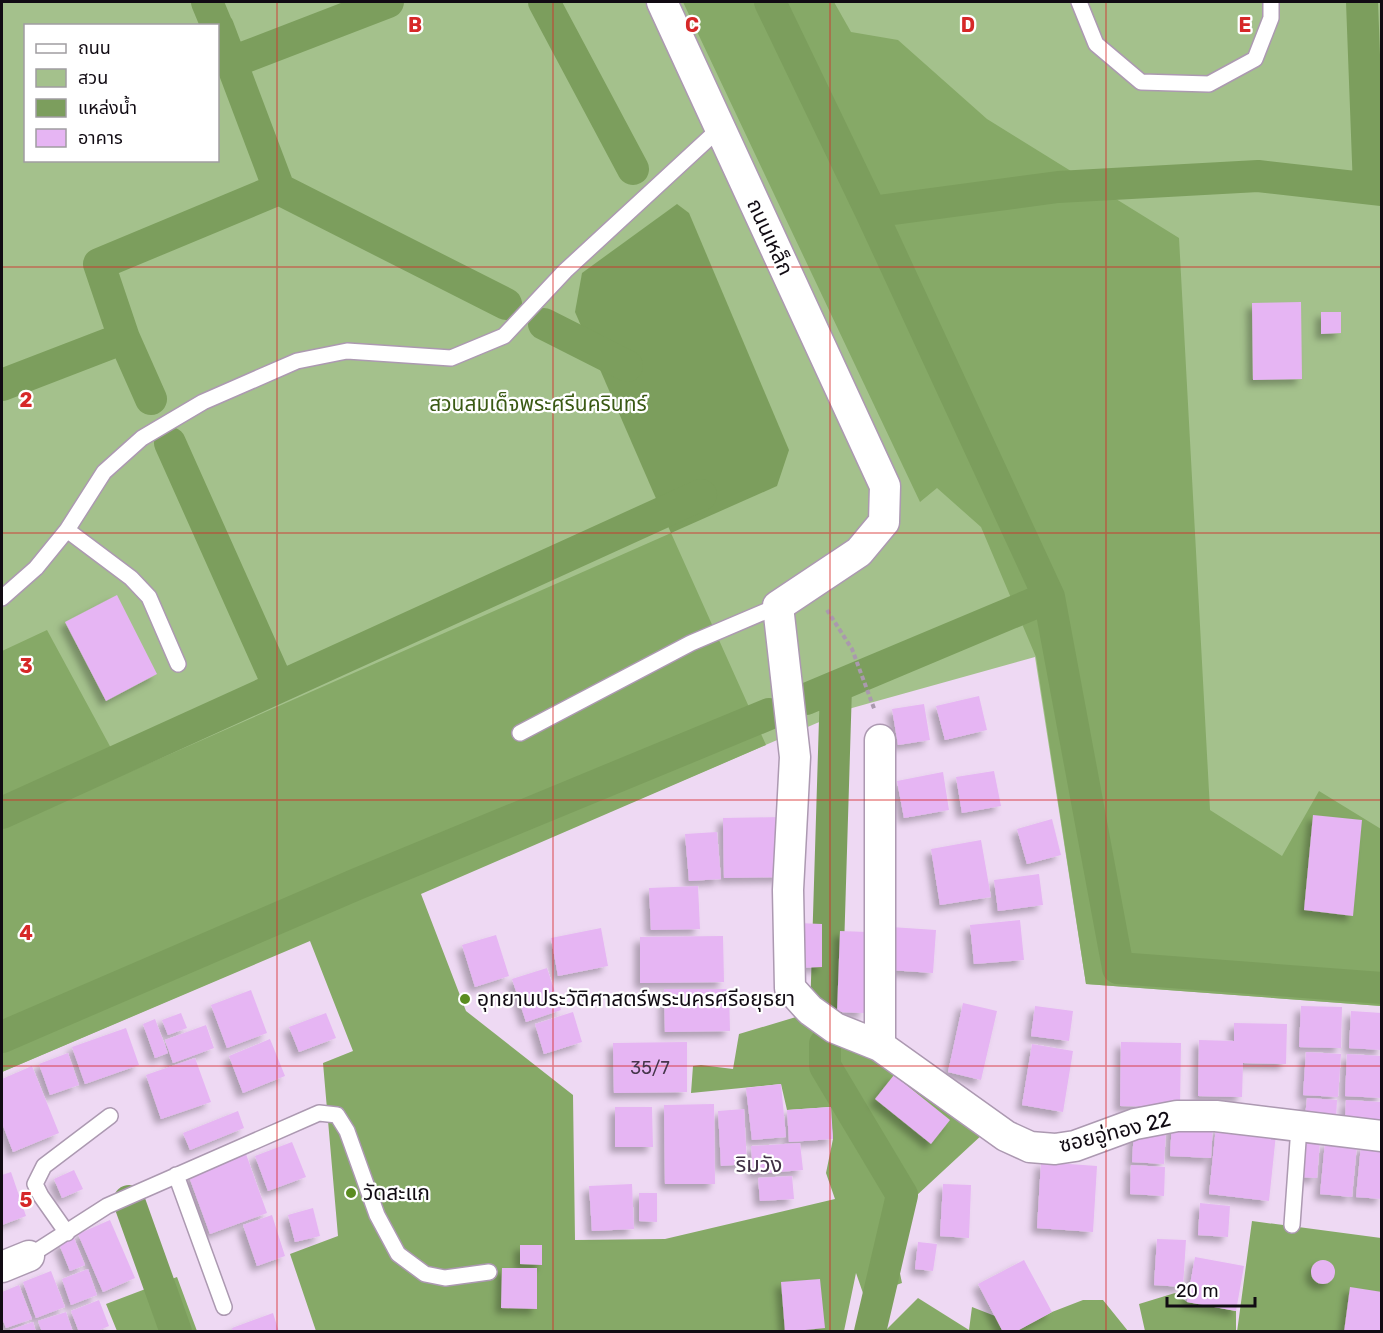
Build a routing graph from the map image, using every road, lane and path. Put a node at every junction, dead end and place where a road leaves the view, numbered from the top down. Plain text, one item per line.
1 (662, 2) edge
2 (1079, 2) edge
3 (1271, 2) edge
4 (720, 128) junction
5 (67, 530) junction
6 (810, 584) junction
7 (2, 598) edge
8 (778, 606) junction
9 (178, 664) dead end
10 (878, 726) joint
11 (520, 732) dead end
12 (880, 1046) junction
13 (110, 1116) dead end
14 (1299, 1127) junction
15 (1382, 1136) edge
16 (176, 1176) junction
17 (1292, 1225) dead end
18 (67, 1233) junction
19 (29, 1256) joint
20 (2, 1267) edge
21 (489, 1272) dead end
22 (224, 1307) dead end

1 - 4 street, ถนนเหล็ก
2 - 3 lane
4 - 5 lane
4 - 6 street, ถนนเหล็ก
5 - 7 lane
5 - 9 lane
6 - 8 street, ถนนเหล็ก
6 - 10 path
8 - 11 lane
8 - 12 street, ซอยอู่ทอง 22
10 - 12 street
12 - 14 street, ซอยอู่ทอง 22
13 - 18 lane
14 - 15 street, ซอยอู่ทอง 22
14 - 17 lane
16 - 18 lane
16 - 21 lane
16 - 22 lane
18 - 19 lane
19 - 20 street

